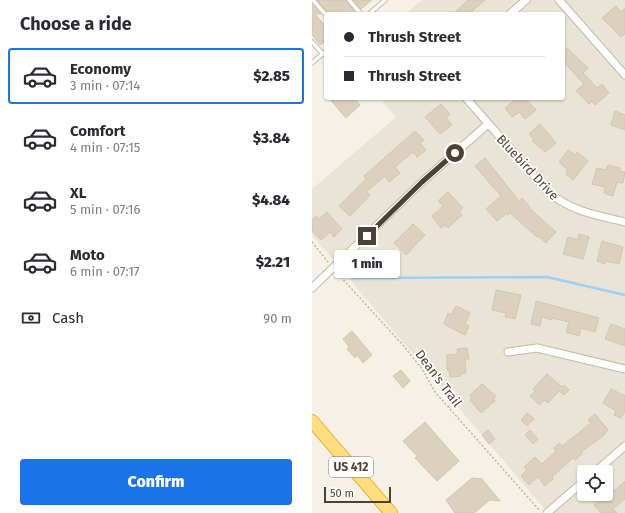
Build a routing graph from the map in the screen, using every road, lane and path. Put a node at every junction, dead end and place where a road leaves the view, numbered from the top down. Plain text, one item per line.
1 (313, 0) edge
2 (349, 0) edge
3 (385, 0) edge
4 (526, 0) edge
5 (559, 0) edge
6 (359, 12) edge
7 (371, 12) edge
8 (512, 12) edge
9 (324, 13) edge
10 (312, 42) edge
11 (324, 53) edge
12 (312, 63) edge
13 (625, 75) edge
14 (468, 100) edge
15 (488, 124) junction
16 (625, 222) edge
17 (312, 242) edge
18 (330, 264) dead end
19 (337, 273) dead end
20 (312, 288) edge
21 (508, 352) dead end
22 (625, 369) edge
23 (313, 424) edge
24 (625, 446) edge
25 (603, 465) edge
26 (577, 487) edge
27 (390, 513) edge
28 (541, 513) edge
29 (548, 513) edge

1 - 9 lane
2 - 6 lane
3 - 7 lane
4 - 8 street
5 - 13 street
10 - 11 lane
11 - 12 lane
14 - 15 street, Bluebird Drive
15 - 16 street, Bluebird Drive
15 - 20 street
17 - 18 path
19 - 28 path, Dean's Trail
21 - 22 street
23 - 27 highway, US 412
24 - 25 street
26 - 29 street

